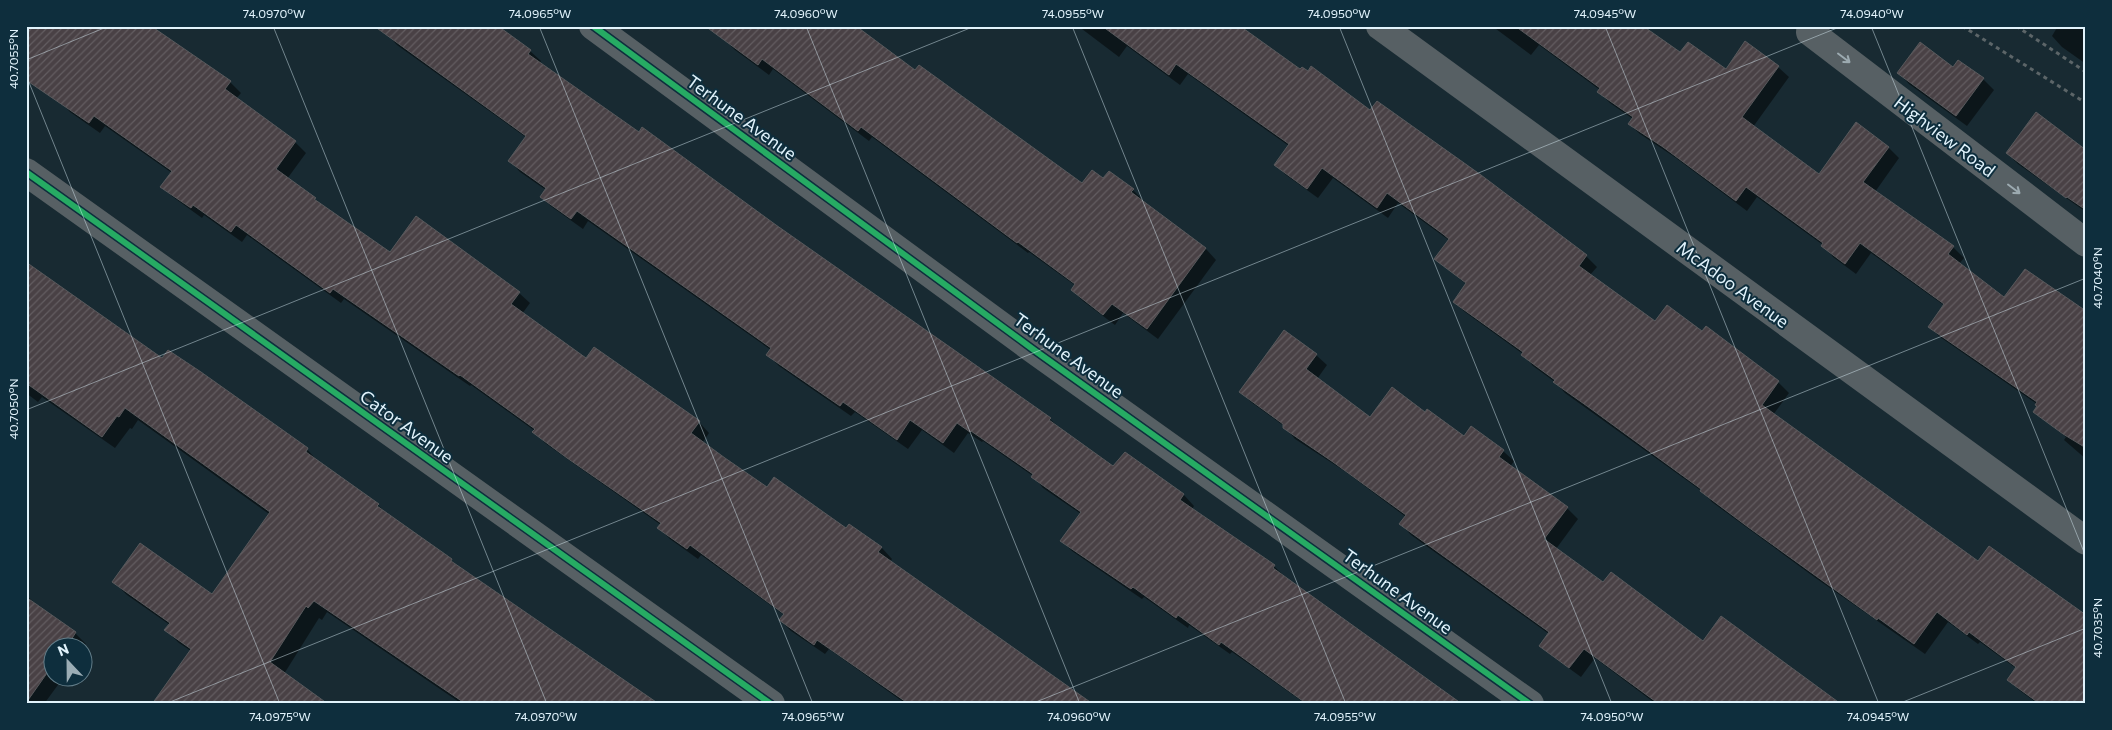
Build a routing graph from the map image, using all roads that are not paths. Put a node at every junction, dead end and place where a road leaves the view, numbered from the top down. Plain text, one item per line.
1 (593, 26) edge
2 (1380, 26) edge
3 (1813, 26) edge
4 (26, 172) edge
5 (2086, 243) edge
6 (2086, 541) edge
7 (771, 704) edge
8 (1530, 704) edge

1 - 8 street, Terhune Avenue
2 - 6 street, McAdoo Avenue
3 -> 5 street, Highview Road
4 - 7 street, Cator Avenue

